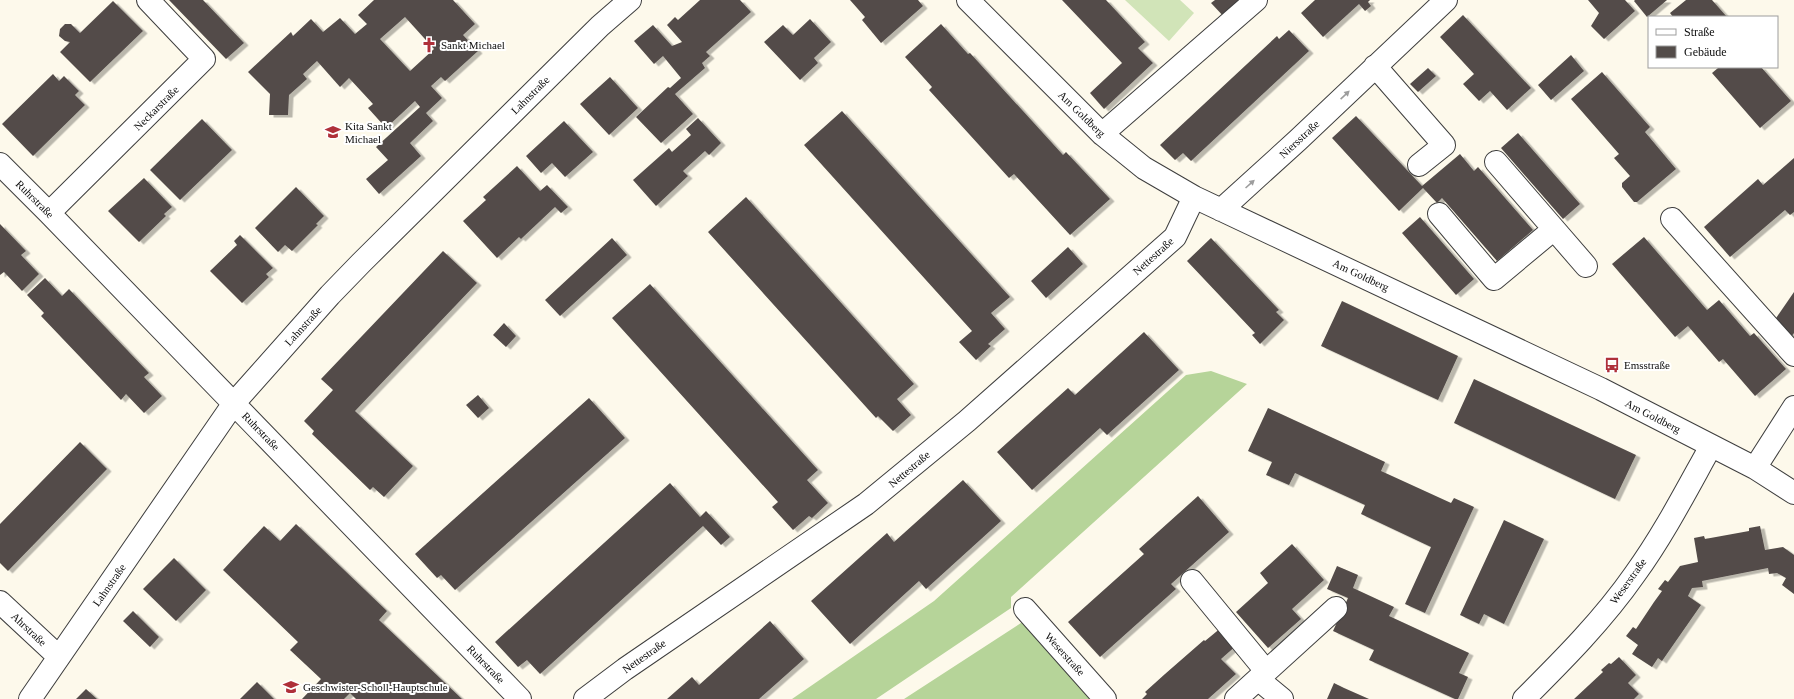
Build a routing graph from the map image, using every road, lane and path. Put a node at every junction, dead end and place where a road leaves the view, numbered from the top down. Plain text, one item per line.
1 (148, 0) edge
2 (630, 0) edge
3 (968, 0) edge
4 (1256, 0) edge
5 (1446, 0) edge
6 (1375, 66) junction
7 (1102, 134) junction
8 (1496, 162) dead end
9 (0, 164) edge
10 (1419, 165) dead end
11 (1194, 197) junction
12 (1221, 210) junction
13 (49, 213) junction
14 (1438, 214) dead end
15 (1672, 219) dead end
16 (1554, 229) junction
17 (1586, 266) dead end
18 (1794, 355) edge
19 (234, 403) junction
20 (1794, 407) edge
21 (1711, 446) junction
22 (1755, 468) junction
23 (1794, 493) edge
24 (1192, 581) dead end
25 (0, 602) edge
26 (1336, 608) dead end
27 (1025, 609) dead end
28 (59, 657) junction
29 (1262, 675) junction
30 (30, 699) edge
31 (520, 699) edge
32 (585, 699) edge
33 (1105, 699) edge
34 (1236, 699) edge
35 (1282, 699) edge
36 (1524, 699) edge

1 - 13 street, Neckarstraße
2 - 19 street, Lahnstraße
3 - 7 street, Am Goldberg
4 - 7 street
5 - 6 street, Niersstraße
6 - 10 street
12 -> 6 street, Niersstraße
7 - 11 street, Am Goldberg
8 - 16 street
9 - 13 street, Ruhrstraße
11 - 12 street, Am Goldberg
11 - 32 street, Nettestraße
12 - 21 street, Am Goldberg
13 - 19 street, Ruhrstraße
14 - 16 street
15 - 18 street
16 - 17 street
19 - 28 street, Lahnstraße
19 - 31 street, Ruhrstraße
20 - 22 street
21 - 22 street, Am Goldberg
21 - 36 street, Weserstraße
22 - 23 street, Am Goldberg
24 - 29 street
25 - 28 street, Ahrstraße
26 - 29 street
27 - 33 street, Weserstraße
28 - 30 street, Lahnstraße
29 - 34 street
29 - 35 street

